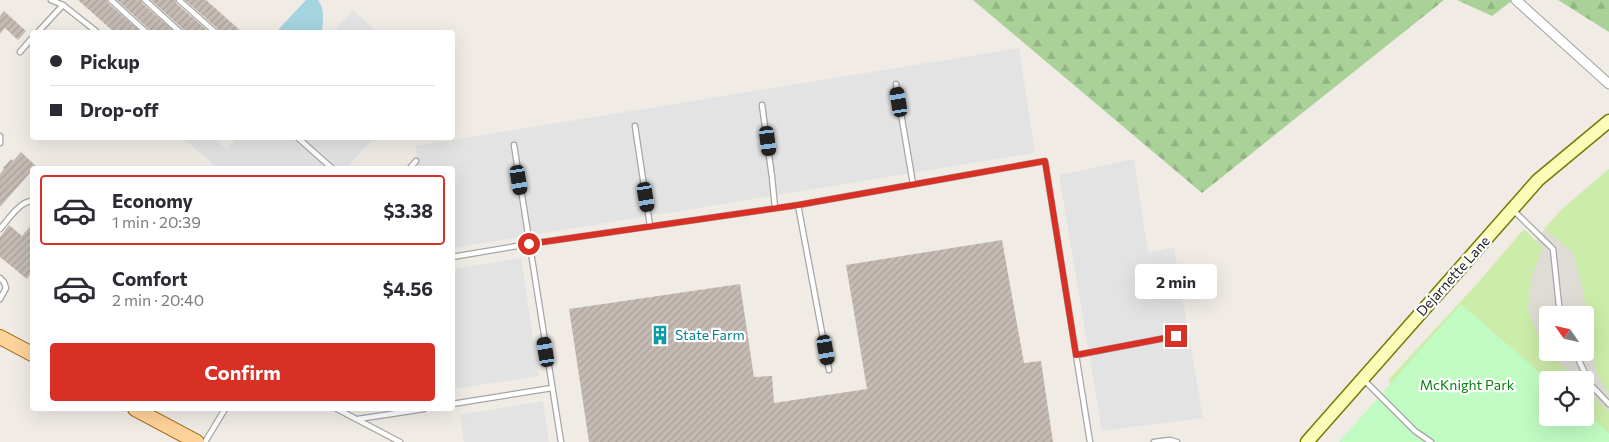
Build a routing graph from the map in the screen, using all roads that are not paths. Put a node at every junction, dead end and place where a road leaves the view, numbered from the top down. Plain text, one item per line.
1 (51, 0) edge
2 (111, 0) edge
3 (145, 0) edge
4 (180, 0) edge
5 (1516, 0) edge
6 (63, 5) junction
7 (40, 30) edge
8 (94, 30) edge
9 (144, 30) edge
10 (178, 30) edge
11 (213, 30) edge
12 (30, 40) edge
13 (20, 52) dead end
14 (896, 84) dead end
15 (1609, 84) edge
16 (762, 105) dead end
17 (1609, 121) edge
18 (635, 126) dead end
19 (0, 136) edge
20 (300, 140) edge
21 (0, 143) edge
22 (514, 146) dead end
23 (416, 161) dead end
24 (330, 166) edge
25 (412, 166) edge
26 (912, 184) junction
27 (30, 200) edge
28 (798, 205) junction
29 (775, 208) junction
30 (1512, 210) junction
31 (650, 226) junction
32 (0, 229) edge
33 (529, 244) junction
34 (455, 256) edge
35 (0, 278) edge
36 (0, 299) edge
37 (1559, 306) edge
38 (1176, 336) dead end
39 (0, 337) edge
40 (30, 353) edge
41 (1076, 355) junction
42 (1579, 361) edge
43 (829, 370) dead end
44 (1362, 379) junction
45 (552, 388) junction
46 (455, 404) edge
47 (1609, 404) edge
48 (139, 411) edge
49 (224, 411) edge
50 (340, 411) edge
51 (412, 411) edge
52 (357, 420) junction
53 (197, 442) edge
54 (205, 442) edge
55 (400, 442) edge
56 (560, 442) edge
57 (1090, 442) edge
58 (1154, 442) edge
59 (1177, 442) edge
60 (1307, 442) edge
61 (1431, 442) edge

1 - 6 lane
2 - 9 lane
3 - 10 lane
4 - 11 lane
5 - 15 street
6 - 7 lane
6 - 8 lane
12 - 13 lane
14 - 26 lane
16 - 29 lane
17 - 30 main road, Dejarnette Lane
18 - 31 lane
19 - 21 lane
20 - 24 lane
22 - 33 lane
23 - 25 lane
26 - 28 lane
26 - 41 lane
27 - 32 lane
28 - 29 lane
28 - 43 lane
29 - 31 lane
30 - 37 lane
30 - 44 main road, Dejarnette Lane
31 - 33 lane
33 - 34 lane
33 - 45 lane
35 - 36 lane
38 - 41 lane
39 - 40 main road
41 - 57 lane
42 - 47 lane
44 - 60 main road, Dejarnette Lane
44 - 61 lane
45 - 46 lane
45 - 56 lane
48 - 53 main road
49 - 54 lane
50 - 52 lane
51 - 52 lane
52 - 55 lane
58 - 59 lane

